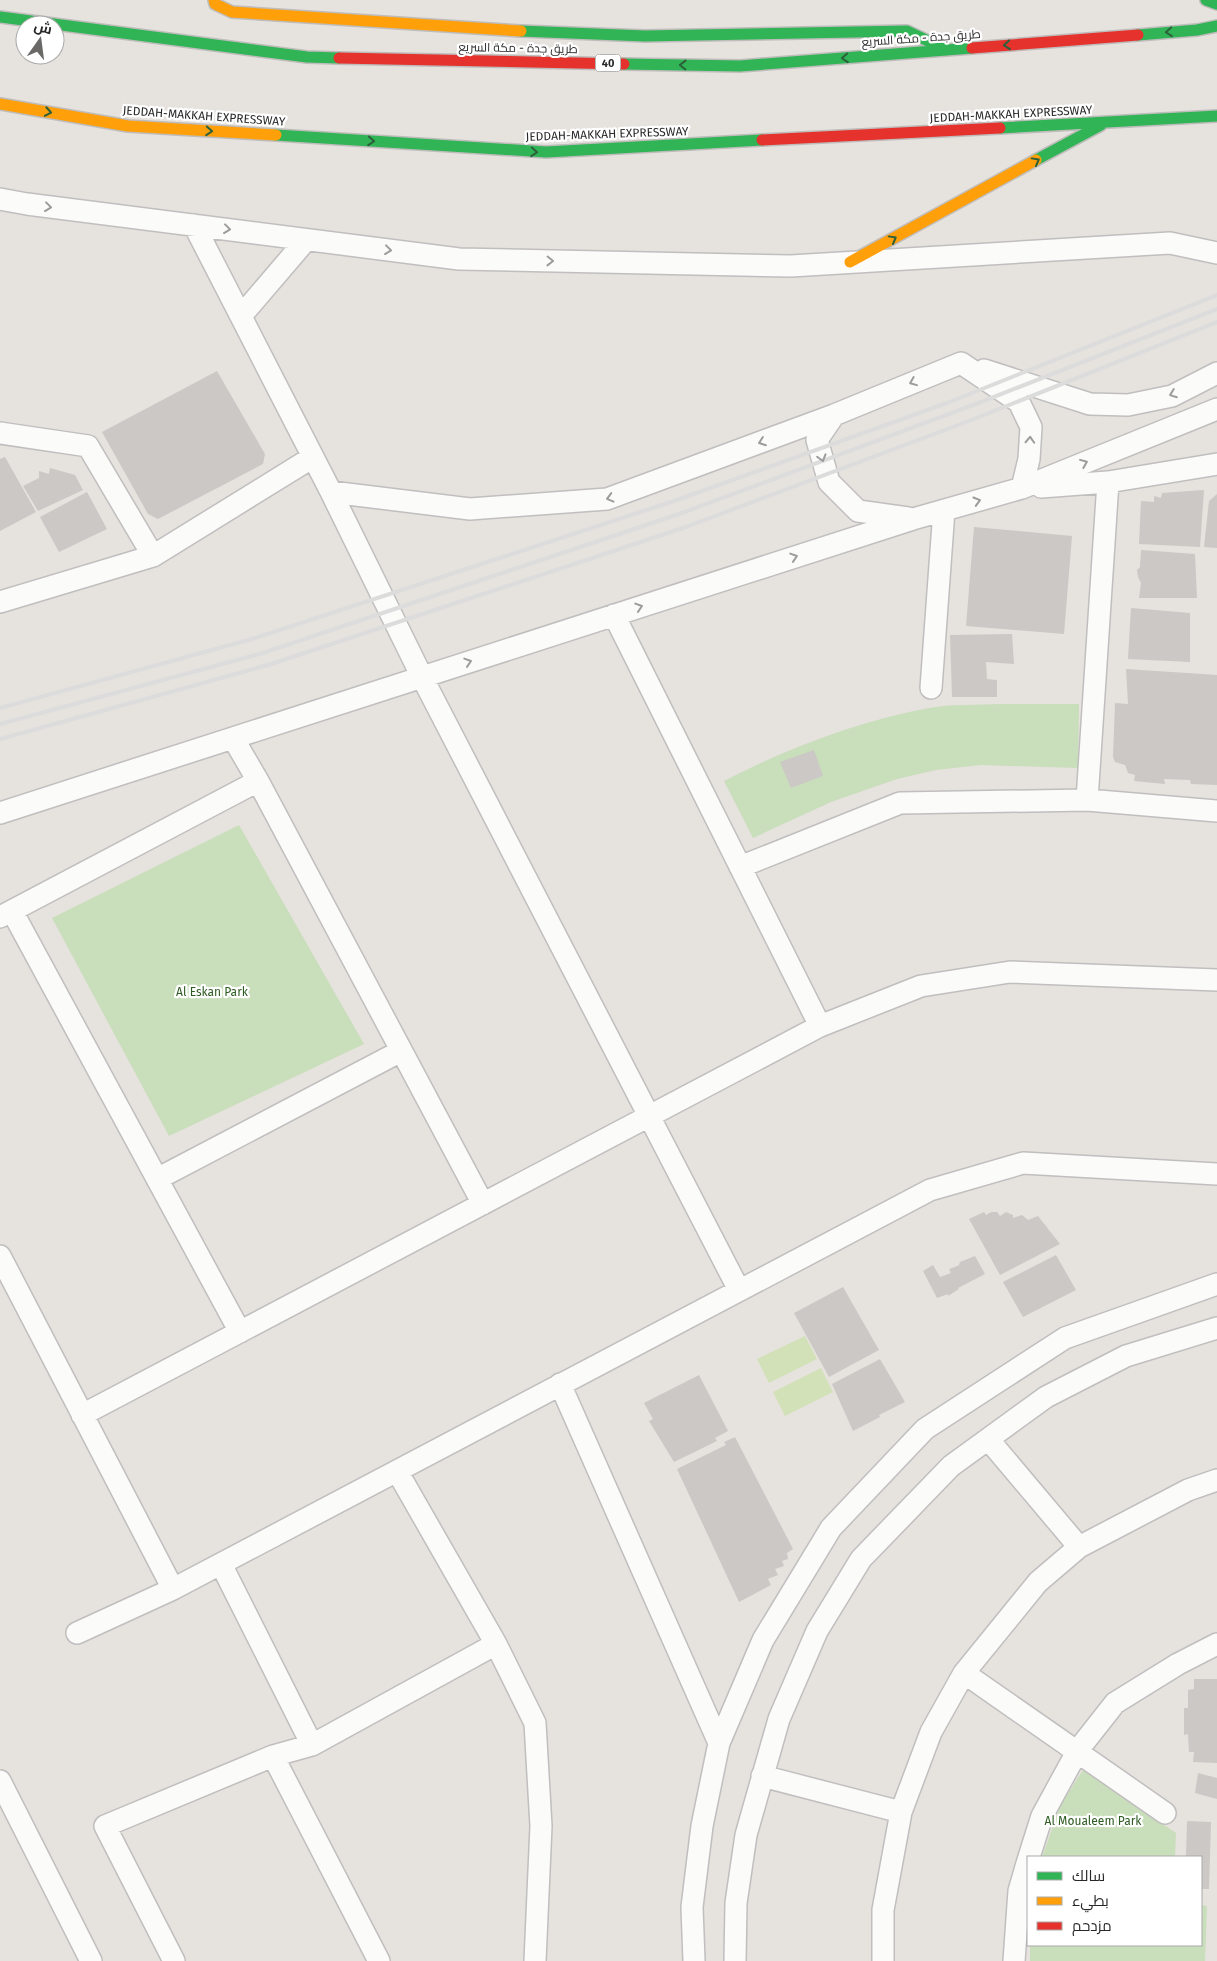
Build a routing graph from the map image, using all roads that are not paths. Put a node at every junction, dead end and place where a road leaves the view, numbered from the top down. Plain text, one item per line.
1 (214, 0) edge
2 (1206, 0) edge
3 (1217, 4) edge
4 (0, 17) edge
5 (1217, 26) edge
6 (947, 50) junction
7 (0, 104) edge
8 (1217, 116) edge
9 (1107, 122) junction
10 (0, 199) edge
11 (194, 225) junction
12 (306, 240) junction
13 (1217, 254) edge
14 (850, 262) junction
15 (241, 316) junction
16 (961, 363) junction
17 (1217, 373) edge
18 (1217, 409) edge
19 (834, 415) junction
20 (0, 432) edge
21 (313, 457) junction
22 (1217, 464) edge
23 (1108, 482) junction
24 (1022, 488) junction
25 (331, 492) junction
26 (944, 510) junction
27 (913, 519) junction
28 (154, 556) junction
29 (0, 602) edge
30 (614, 615) junction
31 (422, 677) junction
32 (931, 688) dead end
33 (233, 738) junction
34 (258, 781) junction
35 (1087, 800) junction
36 (1217, 811) edge
37 (0, 813) edge
38 (740, 867) junction
39 (6, 914) edge
40 (1217, 980) edge
41 (820, 1026) junction
42 (401, 1051) junction
43 (648, 1117) junction
44 (1217, 1174) edge
45 (157, 1179) junction
46 (483, 1204) junction
47 (0, 1256) edge
48 (1217, 1284) edge
49 (739, 1290) junction
50 (1217, 1328) edge
51 (240, 1332) junction
52 (560, 1384) junction
53 (82, 1415) junction
54 (988, 1439) junction
55 (397, 1471) junction
56 (1217, 1480) edge
57 (1079, 1547) junction
58 (221, 1564) junction
59 (173, 1589) junction
60 (77, 1632) dead end
61 (496, 1644) junction
62 (1217, 1644) edge
63 (964, 1673) junction
64 (719, 1743) junction
65 (312, 1745) junction
66 (1078, 1750) junction
67 (273, 1756) junction
68 (762, 1776) junction
69 (0, 1781) edge
70 (900, 1812) junction
71 (1165, 1813) dead end
72 (1030, 1856) edge
73 (1027, 1865) edge
74 (91, 1961) edge
75 (174, 1961) edge
76 (379, 1961) edge
77 (535, 1961) edge
78 (694, 1961) edge
79 (735, 1961) edge
80 (884, 1961) edge
81 (1014, 1961) edge

1 - 6 highway
2 - 3 highway
6 -> 4 highway, طريق جدة - مكة السريع / 40
5 -> 6 highway, طريق جدة - مكة السريع / 40
7 -> 9 highway, JEDDAH-MAKKAH EXPRESSWAY
8 - 9 highway, JEDDAH-MAKKAH EXPRESSWAY
14 -> 9 highway
10 -> 11 street
11 -> 12 street
11 - 15 street
12 -> 14 street
12 - 15 street
13 - 14 street
15 - 21 street
17 -> 16 street
16 -> 19 street
24 -> 16 street
24 -> 18 street
19 -> 25 street
19 -> 27 street
20 - 28 street
21 - 25 street
21 - 28 street
22 - 23 street
23 - 24 street
23 - 35 street
26 -> 24 street
25 - 31 street
26 - 27 street
26 - 32 street
30 -> 27 street
28 - 29 street
31 -> 30 street
30 - 38 street
31 - 33 street
31 - 43 street
33 - 34 street
33 - 37 street
34 - 39 street
34 - 42 street
35 - 36 street
35 - 38 street
38 - 41 street
39 - 45 street
40 - 41 street
41 - 43 street
42 - 45 street
42 - 46 street
43 - 46 street
43 - 49 street
44 - 49 street
45 - 51 street
46 - 51 street
47 - 53 street
48 - 64 street
49 - 52 street
50 - 54 street
51 - 53 street
52 - 55 street
52 - 64 street
53 - 59 street
54 - 57 street
54 - 68 street
55 - 58 street
55 - 61 street
56 - 57 street
57 - 63 street
58 - 59 street
58 - 65 street
59 - 60 street
61 - 65 street
61 - 77 street
62 - 66 street
63 - 66 street
63 - 70 street
64 - 78 street
65 - 67 street
66 - 71 street
66 - 72 street
67 - 75 street
67 - 76 street
68 - 70 street
68 - 79 street
69 - 74 street
70 - 80 street
73 - 81 street

